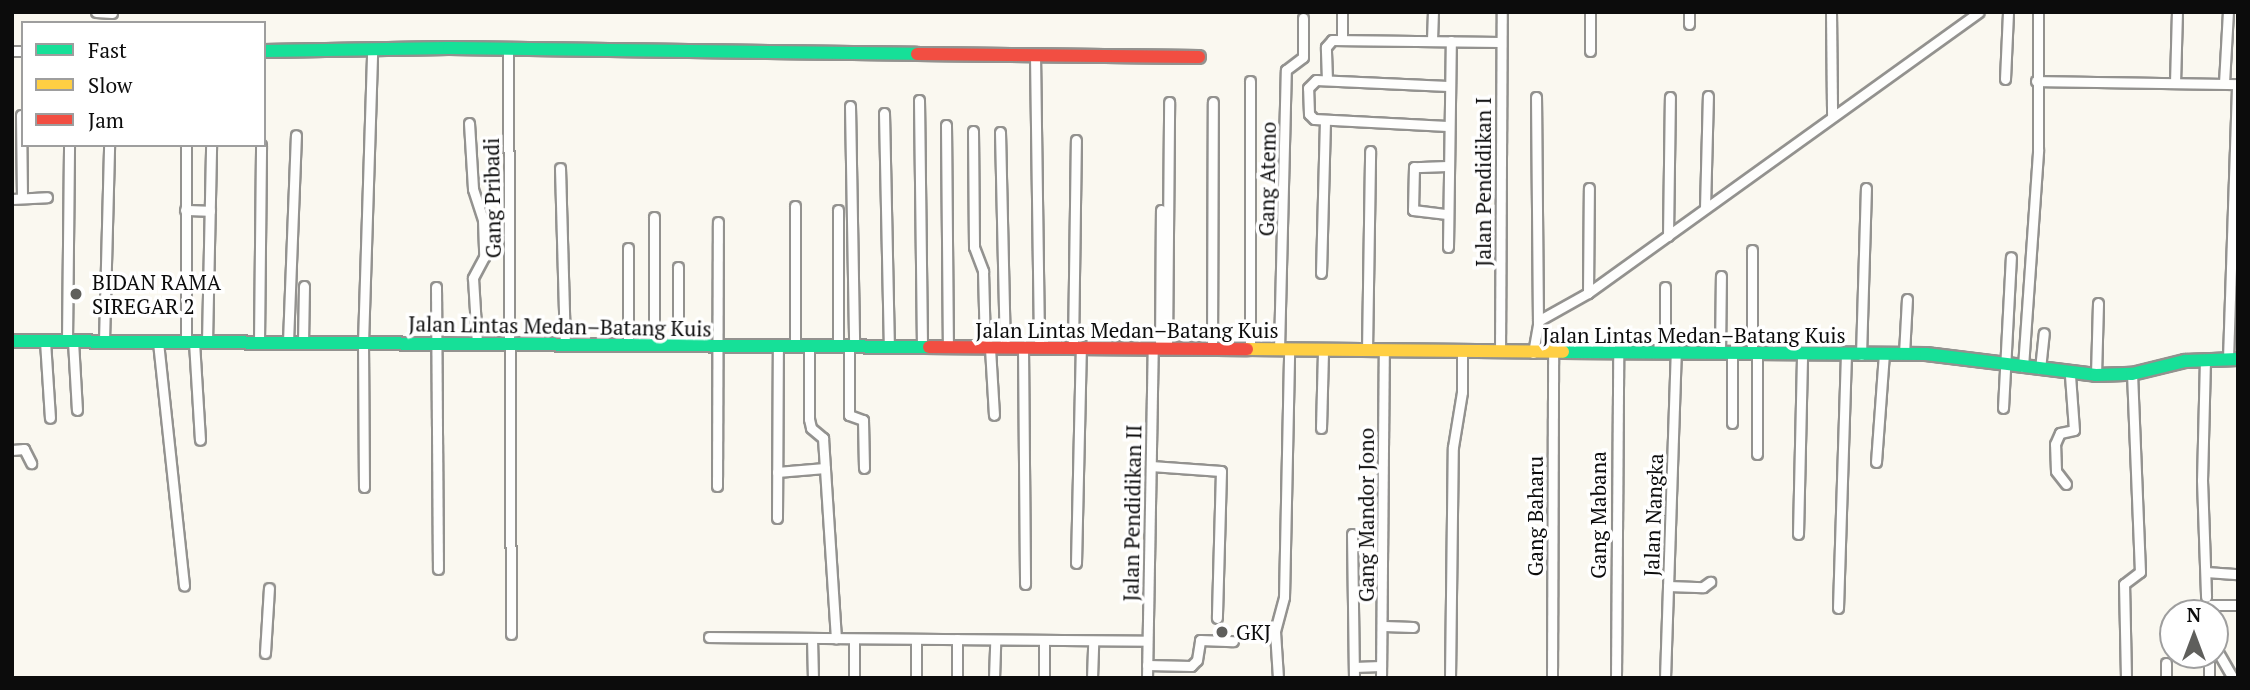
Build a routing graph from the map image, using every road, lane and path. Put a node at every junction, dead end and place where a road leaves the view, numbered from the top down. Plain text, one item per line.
1 (96, 12) edge
2 (1342, 12) edge
3 (1433, 12) edge
4 (1502, 12) edge
5 (1590, 12) edge
6 (1689, 12) edge
7 (1831, 12) edge
8 (1979, 12) edge
9 (2008, 12) edge
10 (2038, 12) edge
11 (2177, 12) edge
12 (2228, 12) edge
13 (112, 13) edge
14 (1303, 18) dead end
15 (1689, 24) dead end
16 (1342, 38) junction
17 (1432, 40) junction
18 (1451, 41) junction
19 (1500, 42) junction
20 (266, 51) edge
21 (372, 51) junction
22 (508, 51) junction
23 (1590, 51) dead end
24 (1035, 55) junction
25 (1199, 57) dead end
26 (2005, 79) dead end
27 (1327, 80) junction
28 (1251, 81) dead end
29 (2036, 81) junction
30 (2175, 83) junction
31 (2224, 83) junction
32 (2237, 84) edge
33 (1448, 86) junction
34 (1708, 96) dead end
35 (1536, 97) dead end
36 (1670, 97) dead end
37 (919, 100) dead end
38 (1168, 102) dead end
39 (1213, 102) dead end
40 (850, 106) dead end
41 (884, 113) dead end
42 (21, 115) dead end
43 (1832, 116) junction
44 (1325, 120) junction
45 (469, 123) dead end
46 (946, 125) dead end
47 (1447, 126) junction
48 (972, 131) dead end
49 (1000, 132) dead end
50 (296, 135) dead end
51 (1076, 140) dead end
52 (69, 147) edge
53 (109, 147) edge
54 (186, 147) edge
55 (211, 147) edge
56 (261, 147) edge
57 (1370, 151) dead end
58 (1447, 166) junction
59 (560, 168) dead end
60 (1589, 188) dead end
61 (1866, 188) dead end
62 (47, 197) dead end
63 (17, 198) edge
64 (795, 206) dead end
65 (1705, 208) junction
66 (838, 209) dead end
67 (185, 210) junction
68 (1161, 210) dead end
69 (210, 211) junction
70 (1447, 214) junction
71 (654, 217) dead end
72 (718, 222) dead end
73 (1668, 236) junction
74 (1448, 247) dead end
75 (628, 248) dead end
76 (1752, 250) dead end
77 (2011, 257) dead end
78 (678, 267) dead end
79 (1321, 273) dead end
80 (1721, 276) dead end
81 (304, 286) dead end
82 (436, 287) dead end
83 (1665, 287) dead end
84 (1588, 293) junction
85 (1907, 299) dead end
86 (2098, 303) dead end
87 (1538, 323) junction
88 (2044, 333) dead end
89 (12, 341) edge
90 (45, 341) junction
91 (70, 341) junction
92 (104, 341) junction
93 (158, 342) junction
94 (196, 342) junction
95 (259, 342) junction
96 (288, 342) junction
97 (303, 342) junction
98 (363, 343) junction
99 (436, 343) junction
100 (477, 344) junction
101 (512, 345) junction
102 (565, 345) junction
103 (628, 345) junction
104 (654, 346) junction
105 (678, 346) junction
106 (716, 347) junction
107 (778, 347) junction
108 (795, 347) junction
109 (809, 347) junction
110 (847, 347) junction
111 (889, 348) junction
112 (922, 348) junction
113 (948, 348) junction
114 (987, 348) junction
115 (1005, 348) junction
116 (1023, 348) junction
117 (1039, 348) junction
118 (1077, 349) junction
119 (1160, 349) junction
120 (1212, 349) junction
121 (1250, 349) junction
122 (1284, 350) junction
123 (1323, 350) junction
124 (1367, 351) junction
125 (1384, 351) junction
126 (1462, 352) junction
127 (1515, 353) junction
128 (1618, 353) junction
129 (1671, 353) junction
130 (1726, 353) junction
131 (1754, 353) junction
132 (1553, 354) junction
133 (1802, 354) junction
134 (1884, 354) junction
135 (1904, 354) junction
136 (1846, 355) junction
137 (1861, 355) junction
138 (2205, 359) junction
139 (2233, 359) edge
140 (2004, 363) junction
141 (2023, 367) junction
142 (2039, 370) junction
143 (2132, 374) junction
144 (2070, 375) junction
145 (2096, 375) junction
146 (2003, 408) dead end
147 (77, 410) dead end
148 (994, 415) dead end
149 (50, 418) dead end
150 (1732, 423) dead end
151 (1321, 428) dead end
152 (200, 440) dead end
153 (12, 450) edge
154 (1758, 454) dead end
155 (1876, 461) dead end
156 (31, 463) dead end
157 (1151, 466) junction
158 (825, 468) junction
159 (864, 468) dead end
160 (777, 472) junction
161 (2066, 484) dead end
162 (718, 486) dead end
163 (364, 487) dead end
164 (777, 519) dead end
165 (1352, 534) dead end
166 (1798, 534) dead end
167 (1076, 563) dead end
168 (438, 569) dead end
169 (2206, 572) junction
170 (2238, 574) edge
171 (1710, 582) dead end
172 (1025, 584) dead end
173 (184, 586) dead end
174 (1668, 586) junction
175 (269, 588) dead end
176 (2206, 597) dead end
177 (1838, 608) dead end
178 (1217, 618) dead end
179 (1384, 626) junction
180 (1413, 627) dead end
181 (511, 634) dead end
182 (709, 637) dead end
183 (812, 638) junction
184 (836, 639) junction
185 (957, 639) junction
186 (854, 640) junction
187 (916, 640) junction
188 (995, 640) junction
189 (1044, 641) junction
190 (1093, 641) junction
191 (1147, 641) junction
192 (1233, 641) dead end
193 (265, 653) dead end
194 (1147, 665) junction
195 (1381, 666) junction
196 (1354, 667) junction
197 (813, 678) edge
198 (854, 678) edge
199 (916, 678) edge
200 (957, 678) edge
201 (994, 678) edge
202 (1044, 678) edge
203 (1092, 678) edge
204 (1147, 678) edge
205 (1278, 678) edge
206 (1354, 678) edge
207 (1381, 678) edge
208 (1450, 678) edge
209 (1552, 678) edge
210 (1616, 678) edge
211 (1665, 678) edge
212 (2126, 678) edge

1 - 13 street
2 - 16 street
3 - 17 street
4 - 19 street, Jalan Pendidikan I
5 - 23 street
6 - 15 street
7 - 43 street
8 - 43 street
9 - 26 street
10 - 29 street
11 - 30 street
12 - 31 street
14 - 122 street, Gang Atemo
16 - 17 street
16 - 27 street
17 - 18 street
18 - 19 street
18 - 33 street
19 - 127 street, Jalan Pendidikan I
20 - 21 main road
21 - 22 main road
21 - 98 street
22 - 24 main road
22 - 101 street, Gang Pribadi
24 - 25 main road
24 - 117 street
27 - 33 street
27 - 44 street
28 - 121 street
29 - 30 street
29 - 141 street
30 - 31 street
31 - 32 street
32 - 139 street
33 - 47 street
34 - 65 street
35 - 87 street
36 - 73 street
37 - 112 street
38 - 119 street
39 - 120 street
40 - 110 street
41 - 111 street
42 - 63 street
43 - 65 street
44 - 47 street
44 - 79 street
45 - 100 street
46 - 113 street
47 - 58 street
48 - 114 street
49 - 115 street
50 - 96 street
51 - 118 street
52 - 91 street
53 - 92 street
54 - 67 street
55 - 69 street
56 - 95 street
57 - 124 street
58 - 70 street
58 - 70 street
59 - 102 street
60 - 84 street
61 - 137 street
62 - 63 street
64 - 108 street
65 - 73 street
66 - 110 street
67 - 69 street
67 - 94 street
68 - 119 street
69 - 94 street
70 - 74 street
71 - 104 street
72 - 106 street
73 - 84 street
75 - 103 street
76 - 131 street
77 - 140 street
78 - 105 street
80 - 130 street
81 - 97 street
82 - 99 street
83 - 129 street, Jalan Nangka
84 - 87 street
85 - 135 street
86 - 145 street
87 - 127 street
88 - 142 street
89 - 90 main road, Jalan Lintas Medan–Batang Kuis
90 - 91 main road, Jalan Lintas Medan–Batang Kuis
90 - 149 street
91 - 92 main road, Jalan Lintas Medan–Batang Kuis
91 - 147 street
92 - 93 main road, Jalan Lintas Medan–Batang Kuis
93 - 94 main road, Jalan Lintas Medan–Batang Kuis
93 - 173 street
94 - 95 main road, Jalan Lintas Medan–Batang Kuis
94 - 152 street
95 - 96 main road, Jalan Lintas Medan–Batang Kuis
96 - 97 main road, Jalan Lintas Medan–Batang Kuis
97 - 98 main road, Jalan Lintas Medan–Batang Kuis
98 - 99 main road, Jalan Lintas Medan–Batang Kuis
98 - 163 street
99 - 100 main road, Jalan Lintas Medan–Batang Kuis
99 - 168 street
100 - 101 main road, Jalan Lintas Medan–Batang Kuis
101 - 102 main road, Jalan Lintas Medan–Batang Kuis
101 - 181 street, Gang Pribadi
102 - 103 main road, Jalan Lintas Medan–Batang Kuis
103 - 104 main road, Jalan Lintas Medan–Batang Kuis
104 - 105 main road, Jalan Lintas Medan–Batang Kuis
105 - 106 main road, Jalan Lintas Medan–Batang Kuis
106 - 107 main road, Jalan Lintas Medan–Batang Kuis
106 - 162 street
107 - 108 main road, Jalan Lintas Medan–Batang Kuis
107 - 160 street
108 - 109 main road, Jalan Lintas Medan–Batang Kuis
109 - 110 main road, Jalan Lintas Medan–Batang Kuis
109 - 158 street
110 - 111 main road, Jalan Lintas Medan–Batang Kuis
110 - 159 street
111 - 112 main road, Jalan Lintas Medan–Batang Kuis
112 - 113 main road, Jalan Lintas Medan–Batang Kuis
113 - 114 main road, Jalan Lintas Medan–Batang Kuis
114 - 115 main road, Jalan Lintas Medan–Batang Kuis
114 - 148 street
115 - 116 main road, Jalan Lintas Medan–Batang Kuis
116 - 117 main road, Jalan Lintas Medan–Batang Kuis
116 - 172 street
117 - 118 main road, Jalan Lintas Medan–Batang Kuis
118 - 119 main road, Jalan Lintas Medan–Batang Kuis
118 - 167 street
119 - 120 main road, Jalan Lintas Medan–Batang Kuis
119 - 157 street, Jalan Pendidikan II
120 - 121 main road, Jalan Lintas Medan–Batang Kuis
121 - 122 main road, Jalan Lintas Medan–Batang Kuis
122 - 123 main road, Jalan Lintas Medan–Batang Kuis
122 - 205 street
123 - 124 main road, Jalan Lintas Medan–Batang Kuis
123 - 151 street
124 - 125 main road, Jalan Lintas Medan–Batang Kuis
125 - 126 main road, Jalan Lintas Medan–Batang Kuis
125 - 179 street, Gang Mandor Jono
126 - 127 main road, Jalan Lintas Medan–Batang Kuis
126 - 208 street
127 - 132 main road, Jalan Lintas Medan–Batang Kuis
128 - 129 main road, Jalan Lintas Medan–Batang Kuis
128 - 132 main road, Jalan Lintas Medan–Batang Kuis
128 - 210 street, Gang Mabana
129 - 130 main road, Jalan Lintas Medan–Batang Kuis
129 - 174 street, Jalan Nangka
130 - 131 main road, Jalan Lintas Medan–Batang Kuis
130 - 150 street
131 - 133 main road, Jalan Lintas Medan–Batang Kuis
131 - 154 street
132 - 209 street, Gang Baharu
133 - 136 main road, Jalan Lintas Medan–Batang Kuis
133 - 166 street
134 - 135 main road, Jalan Lintas Medan–Batang Kuis
134 - 137 main road, Jalan Lintas Medan–Batang Kuis
134 - 155 street
135 - 140 main road, Jalan Lintas Medan–Batang Kuis
136 - 137 main road, Jalan Lintas Medan–Batang Kuis
136 - 177 street
138 - 139 main road, Jalan Lintas Medan–Batang Kuis
138 - 143 main road, Jalan Lintas Medan–Batang Kuis
138 - 169 street
140 - 141 main road, Jalan Lintas Medan–Batang Kuis
140 - 146 street
141 - 142 main road, Jalan Lintas Medan–Batang Kuis
142 - 144 main road, Jalan Lintas Medan–Batang Kuis
143 - 145 main road, Jalan Lintas Medan–Batang Kuis
143 - 212 street
144 - 145 main road, Jalan Lintas Medan–Batang Kuis
144 - 161 street
153 - 156 street
157 - 178 street
157 - 191 street, Jalan Pendidikan II
158 - 160 street
158 - 184 street
160 - 164 street
165 - 196 street
169 - 170 street
169 - 176 street
171 - 174 street
174 - 211 street, Jalan Nangka
175 - 193 street
179 - 180 street
179 - 195 street, Gang Mandor Jono
182 - 183 street
183 - 184 street
183 - 197 street
184 - 186 street
185 - 187 street
185 - 188 street
185 - 200 street
186 - 187 street
186 - 198 street
187 - 199 street
188 - 189 street
188 - 201 street
189 - 190 street
189 - 202 street
190 - 191 street
190 - 203 street
191 - 194 street, Jalan Pendidikan II
192 - 194 street
194 - 204 street, Jalan Pendidikan II
195 - 196 street
195 - 207 street, Gang Mandor Jono
196 - 206 street

